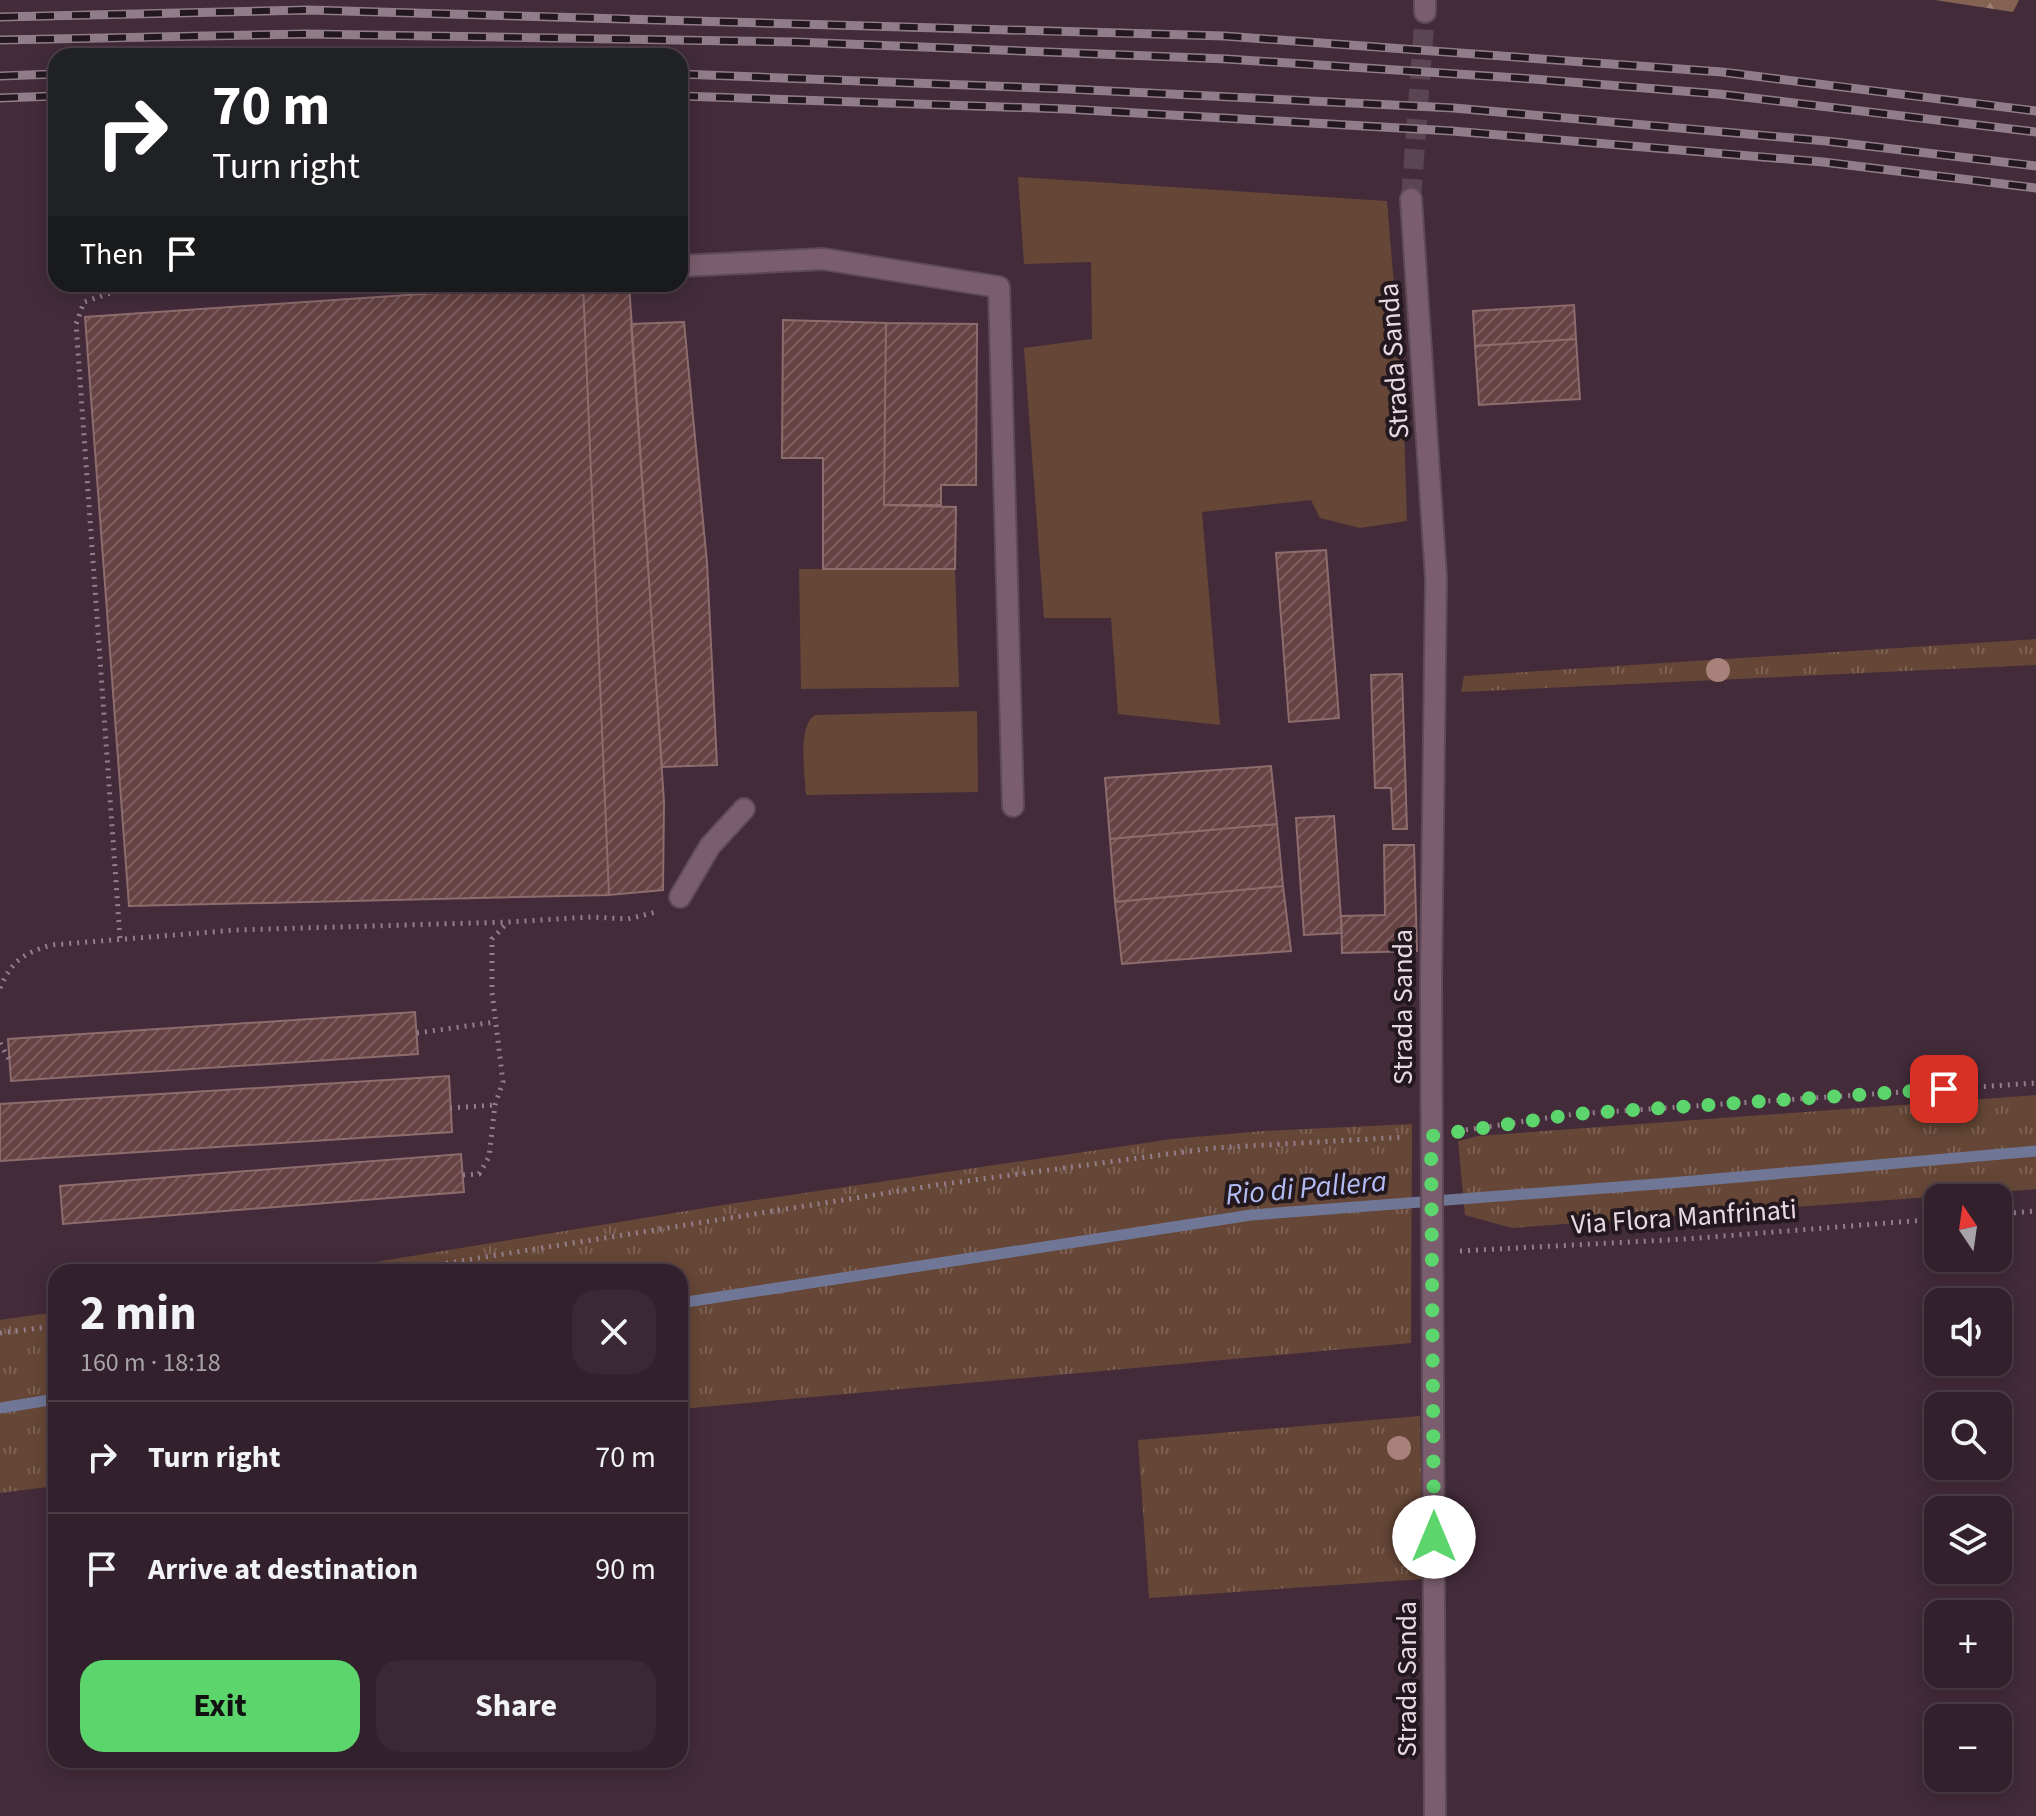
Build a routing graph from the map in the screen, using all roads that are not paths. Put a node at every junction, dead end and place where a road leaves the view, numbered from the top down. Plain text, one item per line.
1 (1411, 199) tunnel mouth
2 (688, 266) edge
3 (1013, 806) dead end
4 (744, 809) dead end
5 (680, 897) road end
6 (1435, 1816) edge

1 - 6 street, Strada Sanda
2 - 3 street
4 - 5 street

